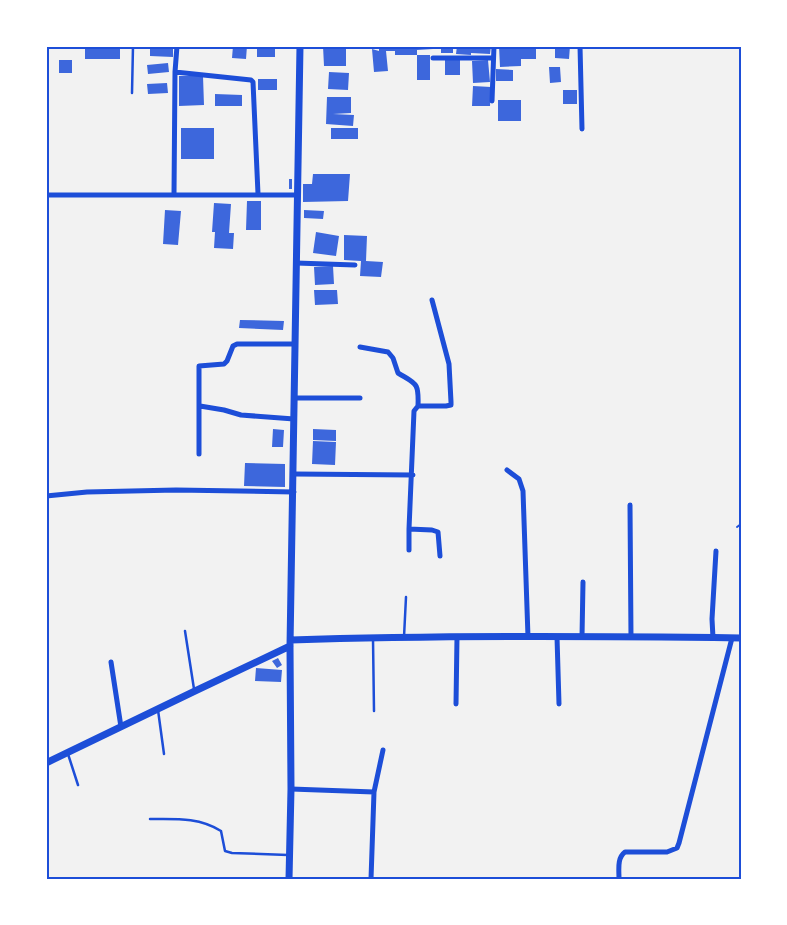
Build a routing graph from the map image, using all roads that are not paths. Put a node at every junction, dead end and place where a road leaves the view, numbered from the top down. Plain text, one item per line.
1 (133, 46) edge
2 (177, 46) edge
3 (300, 46) edge
4 (494, 46) edge
5 (580, 46) edge
6 (433, 58) dead end
7 (493, 58) junction
8 (175, 72) junction
9 (132, 93) dead end
10 (492, 101) dead end
11 (582, 129) dead end
12 (174, 194) junction
13 (258, 194) junction
14 (297, 195) junction
15 (46, 196) edge
16 (296, 263) junction
17 (354, 265) dead end
18 (432, 300) dead end
19 (295, 344) junction
20 (360, 347) dead end
21 (294, 398) junction
22 (360, 398) dead end
23 (200, 406) junction
24 (418, 406) junction
25 (294, 419) junction
26 (198, 454) dead end
27 (507, 470) dead end
28 (294, 474) junction
29 (413, 475) junction
30 (294, 492) junction
31 (46, 496) edge
32 (630, 505) dead end
33 (410, 529) junction
34 (409, 550) dead end
35 (716, 551) dead end
36 (440, 556) dead end
37 (583, 582) dead end
38 (406, 597) dead end
39 (185, 631) dead end
40 (373, 637) junction
41 (457, 637) junction
42 (528, 637) junction
43 (557, 637) junction
44 (582, 637) junction
45 (631, 637) junction
46 (404, 638) junction
47 (713, 638) junction
48 (732, 638) junction
49 (741, 638) edge
50 (291, 643) junction
51 (111, 662) dead end
52 (195, 690) junction
53 (456, 704) dead end
54 (559, 704) dead end
55 (158, 709) junction
56 (374, 711) dead end
57 (121, 727) junction
58 (383, 750) dead end
59 (68, 753) junction
60 (164, 754) dead end
61 (46, 763) edge
62 (78, 785) dead end
63 (291, 789) junction
64 (374, 792) junction
65 (150, 818) dead end
66 (288, 855) junction
67 (289, 879) edge
68 (371, 879) edge
69 (619, 879) edge

1 - 9 lane
2 - 8 street
3 - 14 main road
4 - 7 street
5 - 11 street
6 - 7 street
7 - 10 street
8 - 12 street
8 - 13 street
12 - 13 street
12 - 15 street
13 - 14 street
14 - 16 main road
16 - 17 street
16 - 19 main road
18 - 24 street
19 - 21 main road
19 - 23 street
20 - 24 street
21 - 22 street
21 - 25 main road
23 - 25 street
23 - 26 street
24 - 29 street
25 - 28 main road
27 - 42 street
28 - 29 street
28 - 30 main road
29 - 33 street
30 - 31 street
30 - 50 main road
32 - 45 street
33 - 34 street
33 - 36 street
35 - 47 street
37 - 44 street
38 - 46 lane
39 - 52 lane
40 - 46 main road
40 - 50 main road
40 - 56 lane
41 - 42 main road
41 - 46 main road
41 - 53 street
42 - 43 main road
43 - 44 main road
43 - 54 street
44 - 45 main road
45 - 47 main road
47 - 48 main road
48 - 49 main road
48 - 69 street
50 - 52 main road
50 - 63 main road
51 - 57 street
52 - 55 main road
55 - 57 main road
55 - 60 lane
57 - 59 main road
58 - 64 street
59 - 61 main road
59 - 62 lane
63 - 64 street
63 - 66 main road
64 - 68 street
65 - 66 lane
66 - 67 main road

